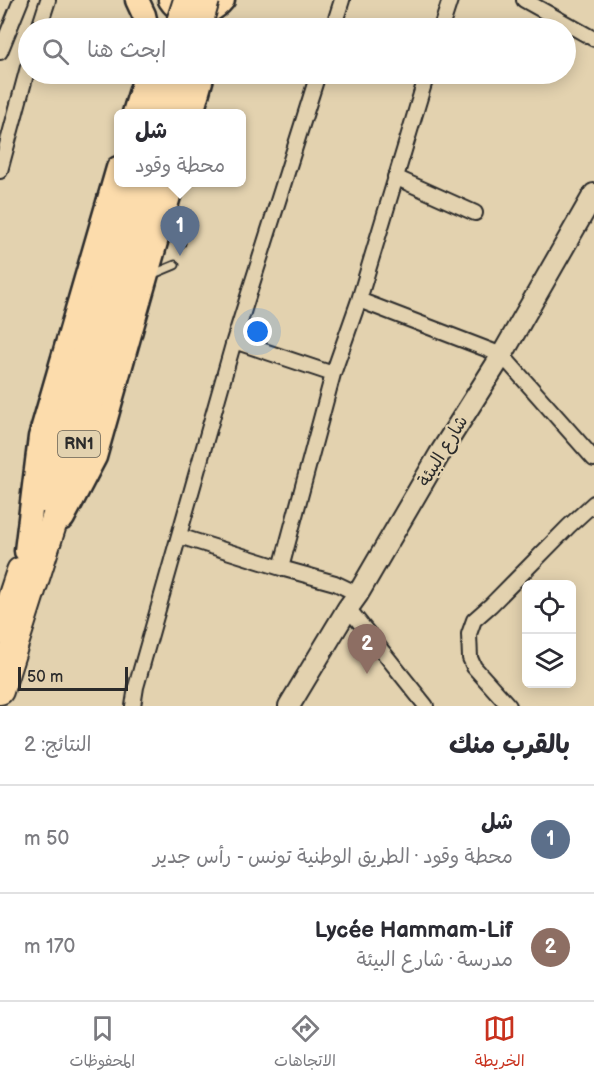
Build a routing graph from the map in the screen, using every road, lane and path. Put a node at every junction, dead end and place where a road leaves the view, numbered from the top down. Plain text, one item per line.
1 (21, 0) edge
2 (48, 0) edge
3 (137, 0) edge
4 (168, 0) edge
5 (187, 0) edge
6 (206, 0) edge
7 (223, 0) edge
8 (342, 0) edge
9 (450, 0) edge
10 (524, 0) edge
11 (42, 18) edge
12 (145, 18) edge
13 (162, 18) edge
14 (181, 18) edge
15 (201, 18) edge
16 (218, 18) edge
17 (336, 18) edge
18 (444, 18) edge
19 (556, 18) edge
20 (576, 29) edge
21 (594, 39) edge
22 (0, 52) edge
23 (23, 84) edge
24 (146, 84) edge
25 (151, 84) edge
26 (181, 84) edge
27 (200, 84) edge
28 (315, 84) edge
29 (424, 84) edge
30 (136, 109) edge
31 (153, 109) edge
32 (174, 109) edge
33 (193, 109) edge
34 (0, 171) edge
35 (395, 177) junction
36 (114, 182) edge
37 (133, 187) edge
38 (152, 187) edge
39 (172, 187) edge
40 (594, 195) edge
41 (475, 213) dead end
42 (162, 219) junction
43 (181, 243) dead end
44 (175, 266) dead end
45 (146, 277) junction
46 (359, 300) junction
47 (102, 328) junction
48 (234, 341) junction
49 (502, 355) junction
50 (333, 375) junction
51 (594, 459) edge
52 (594, 502) edge
53 (179, 536) junction
54 (34, 554) junction
55 (281, 568) junction
56 (353, 601) junction
57 (0, 631) edge
58 (0, 691) edge
59 (133, 706) edge
60 (289, 706) edge
61 (426, 706) edge
62 (509, 706) edge

1 - 22 street
2 - 11 street
3 - 12 main road
4 - 7 main road
4 - 13 main road
5 - 14 highway, bridge
6 - 15 highway, bridge
7 - 16 main road
8 - 17 street
9 - 18 street
10 - 19 street
20 - 21 street
23 - 34 street
24 - 30 main road
25 - 31 highway
26 - 32 highway
27 - 33 main road
28 - 48 street
29 - 35 street
35 - 41 street
35 - 46 street
36 - 54 main road
37 - 47 highway, RN1
38 - 47 highway, RN1
39 - 42 main road
40 - 49 main road, شارع البيئة
42 - 43 lane
42 - 45 main road
44 - 45 lane
45 - 54 main road
46 - 49 street
46 - 50 street
47 - 54 highway, RN1
48 - 50 street
48 - 53 street
49 - 51 street
49 - 56 main road, شارع البيئة
50 - 55 street
52 - 62 street
53 - 55 street
53 - 59 street
54 - 57 highway, RN1
54 - 58 highway, RN1
55 - 56 street
56 - 60 main road, شارع البيئة
56 - 61 street

